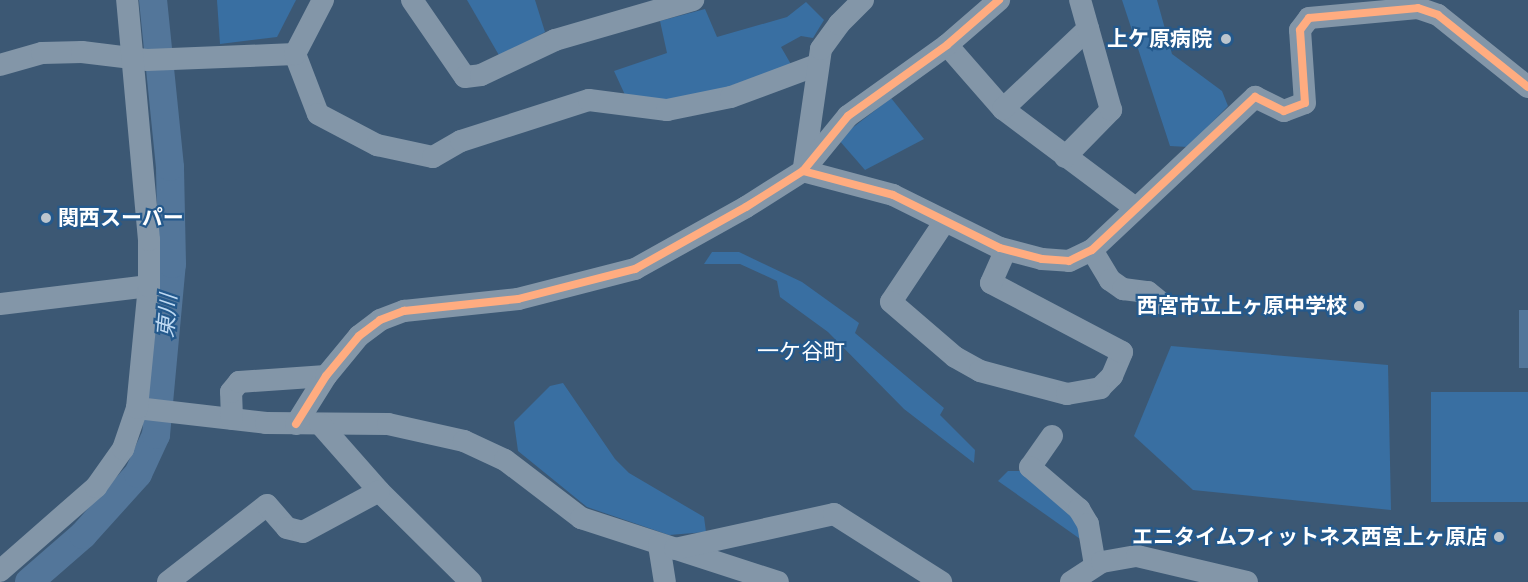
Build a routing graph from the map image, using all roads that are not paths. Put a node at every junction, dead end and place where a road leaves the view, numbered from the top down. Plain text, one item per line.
1 (127, 0) edge
2 (323, 0) edge
3 (412, 0) edge
4 (693, 0) edge
5 (863, 0) edge
6 (999, 0) edge
7 (1080, 0) edge
8 (1088, 29) junction
9 (947, 45) junction
10 (296, 54) junction
11 (149, 59) junction
12 (0, 65) edge
13 (817, 65) junction
14 (1528, 87) edge
15 (1003, 109) junction
16 (1065, 157) junction
17 (803, 171) junction
18 (1134, 207) junction
19 (945, 221) junction
20 (1092, 249) junction
21 (1006, 250) junction
22 (149, 286) junction
23 (0, 304) edge
24 (1163, 304) dead end
25 (327, 376) junction
26 (153, 409) junction
27 (232, 419) junction
28 (296, 424) junction
29 (320, 424) junction
30 (1052, 436) dead end
31 (379, 491) junction
32 (666, 548) junction
33 (1095, 566) junction
34 (0, 571) edge
35 (168, 582) edge
36 (471, 582) edge
37 (665, 582) edge
38 (778, 582) edge
39 (941, 582) edge
40 (1071, 582) edge
41 (1247, 582) edge

1 - 11 street
2 - 10 street
3 - 4 street
5 - 13 street
6 - 9 street
7 - 8 street
8 - 15 street
8 - 16 street
9 - 15 street
9 - 17 street
10 - 11 street
10 - 13 street
11 - 12 street
11 - 22 street
13 - 17 street
14 - 18 street
15 - 16 street
16 - 18 street
17 - 19 street
17 - 25 street
18 - 20 street
19 - 21 street
19 - 21 street
20 - 21 street
20 - 24 street
22 - 23 street
22 - 26 street
25 - 27 street
25 - 28 street
26 - 27 street
26 - 34 street
27 - 28 street
28 - 29 street
29 - 31 street
29 - 32 street
30 - 33 street
31 - 35 street
31 - 36 street
32 - 37 street
32 - 38 street
32 - 39 street
33 - 40 street
33 - 41 street

